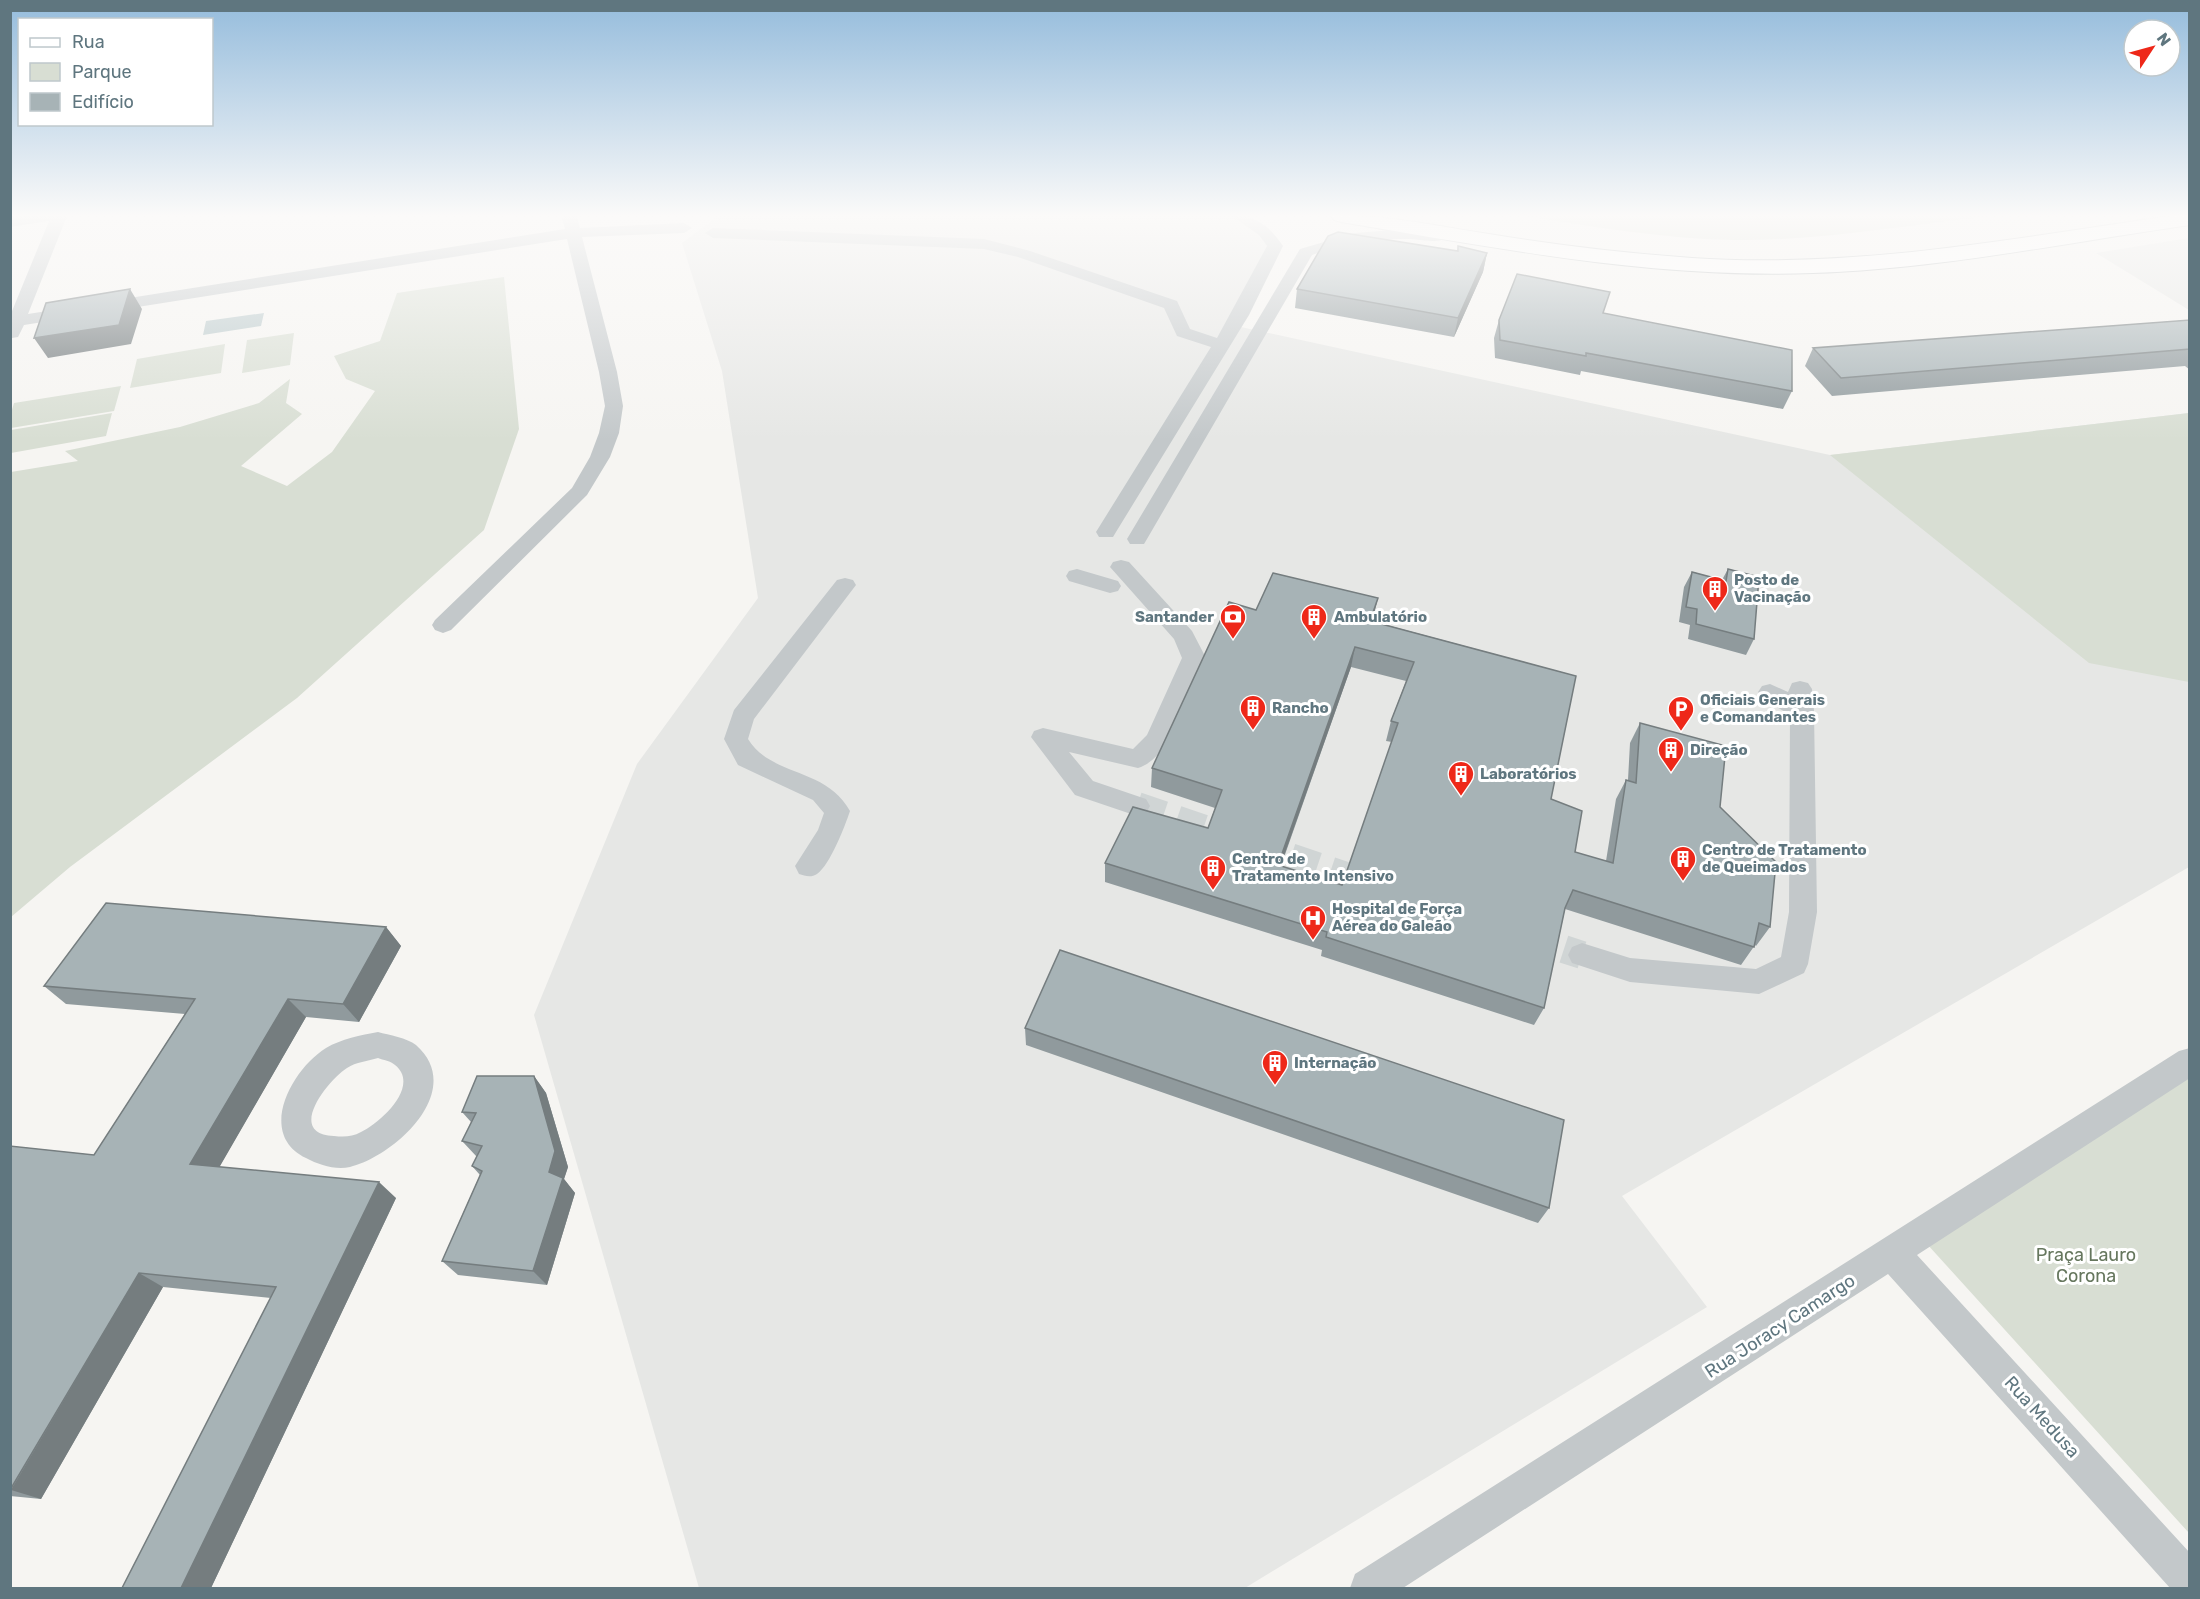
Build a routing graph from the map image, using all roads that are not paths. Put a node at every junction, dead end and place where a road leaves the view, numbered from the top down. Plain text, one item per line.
1 (27, 291) edge
2 (190, 291) edge
3 (588, 291) edge
4 (1130, 291) edge
5 (1252, 291) edge
6 (1283, 291) edge
7 (14, 321) edge
8 (10, 338) edge
9 (1221, 345) junction
10 (1107, 532) dead end
11 (1137, 539) dead end
12 (1077, 576) dead end
13 (845, 585) dead end
14 (443, 625) dead end
15 (1770, 692) dead end
16 (1137, 806) tunnel mouth
17 (808, 866) dead end
18 (1582, 955) tunnel mouth
19 (2190, 1061) edge
20 (1893, 1254) junction
21 (2190, 1582) edge
22 (1369, 1588) edge

1 - 7 street
2 - 7 street
3 - 14 street
4 - 9 street
5 - 9 street
6 - 11 street
7 - 8 street
9 - 10 street
12 - 16 street
13 - 17 street
15 - 18 street
19 - 20 street, Rua Joracy Camargo
20 - 21 street, Rua Medusa
20 - 22 street, Rua Joracy Camargo

